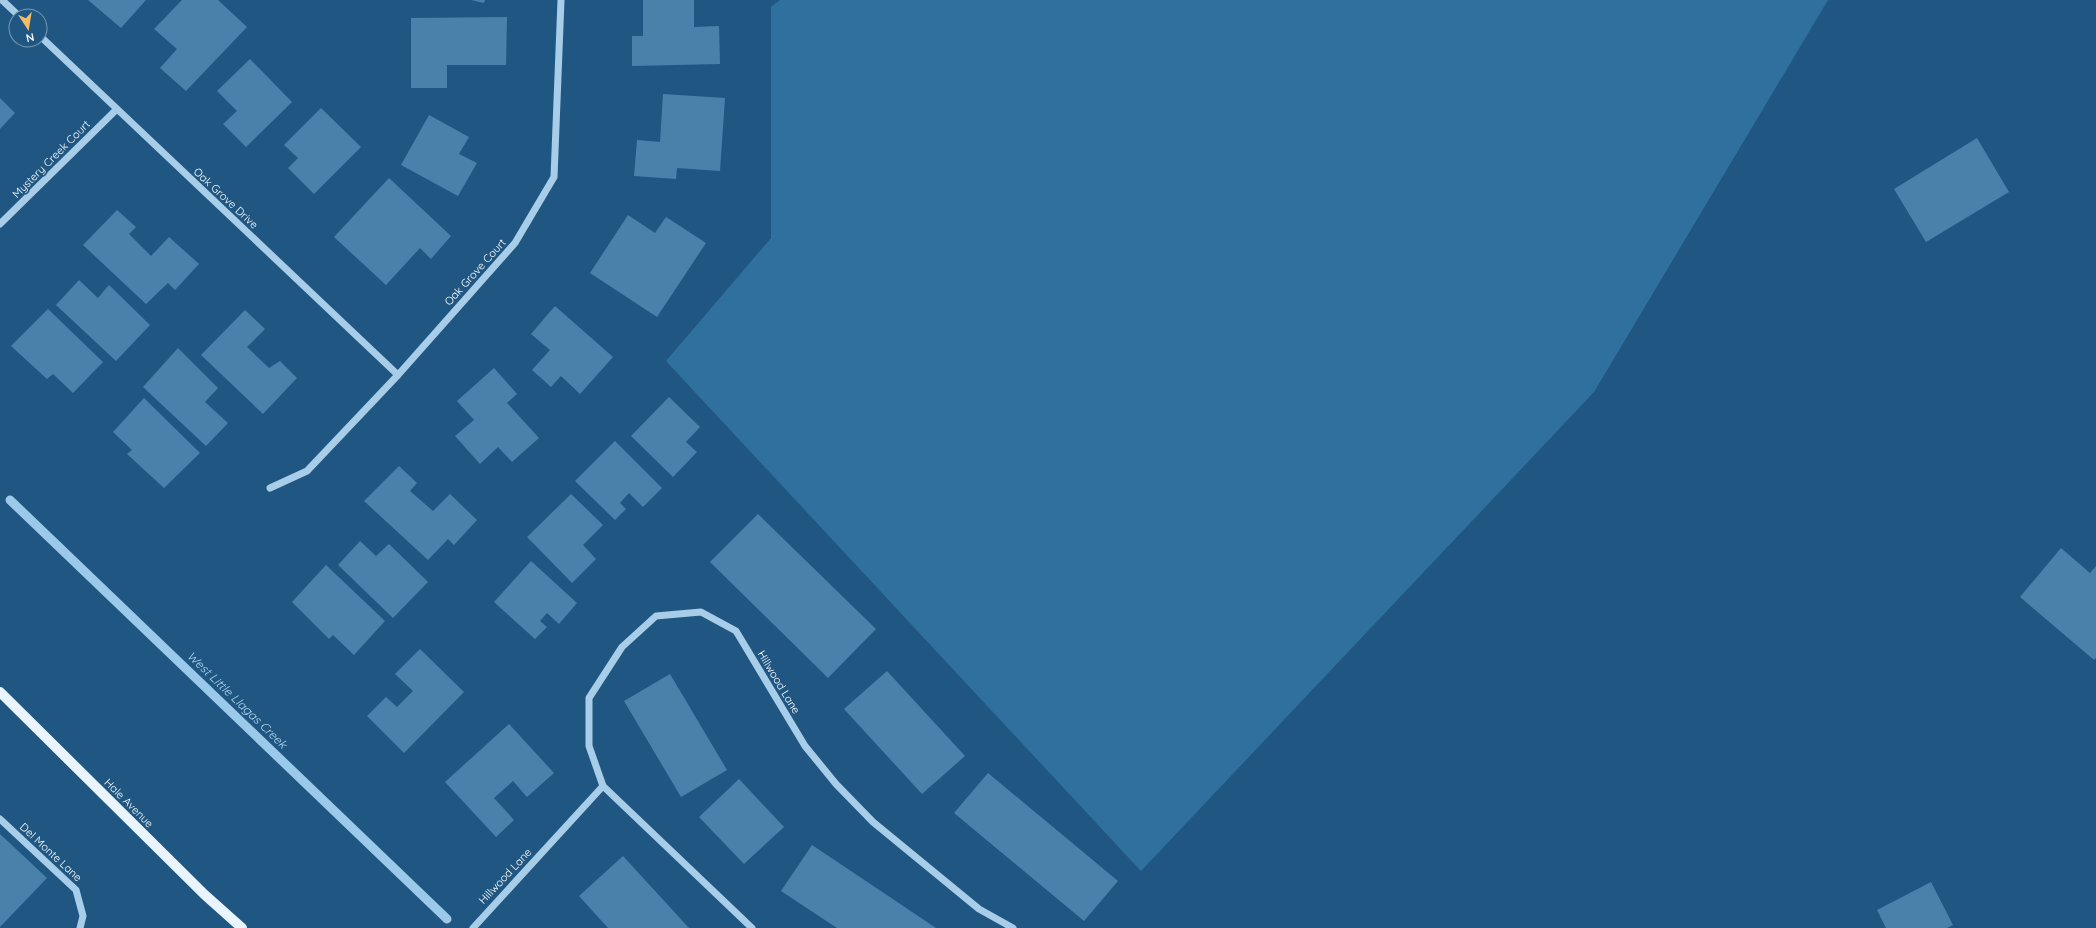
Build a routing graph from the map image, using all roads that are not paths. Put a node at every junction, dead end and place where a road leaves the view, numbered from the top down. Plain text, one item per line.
1 (2, 0) edge
2 (561, 0) edge
3 (10, 8) edge
4 (48, 44) edge
5 (117, 109) junction
6 (0, 224) edge
7 (398, 375) junction
8 (270, 488) dead end
9 (0, 692) edge
10 (603, 786) junction
11 (0, 818) edge
12 (80, 928) edge
13 (242, 928) edge
14 (473, 928) edge
15 (752, 928) edge
16 (1013, 928) edge

1 - 3 street
2 - 7 street, Oak Grove Court
4 - 5 street, Oak Grove Drive
5 - 6 street, Mystery Creek Court
5 - 7 street, Oak Grove Drive
7 - 8 street, Oak Grove Court
9 - 13 main road, Hale Avenue
10 - 14 street, Hillwood Lane
10 - 15 street, Hillwood Lane
10 - 16 street, Hillwood Lane
11 - 12 street, Del Monte Lane

